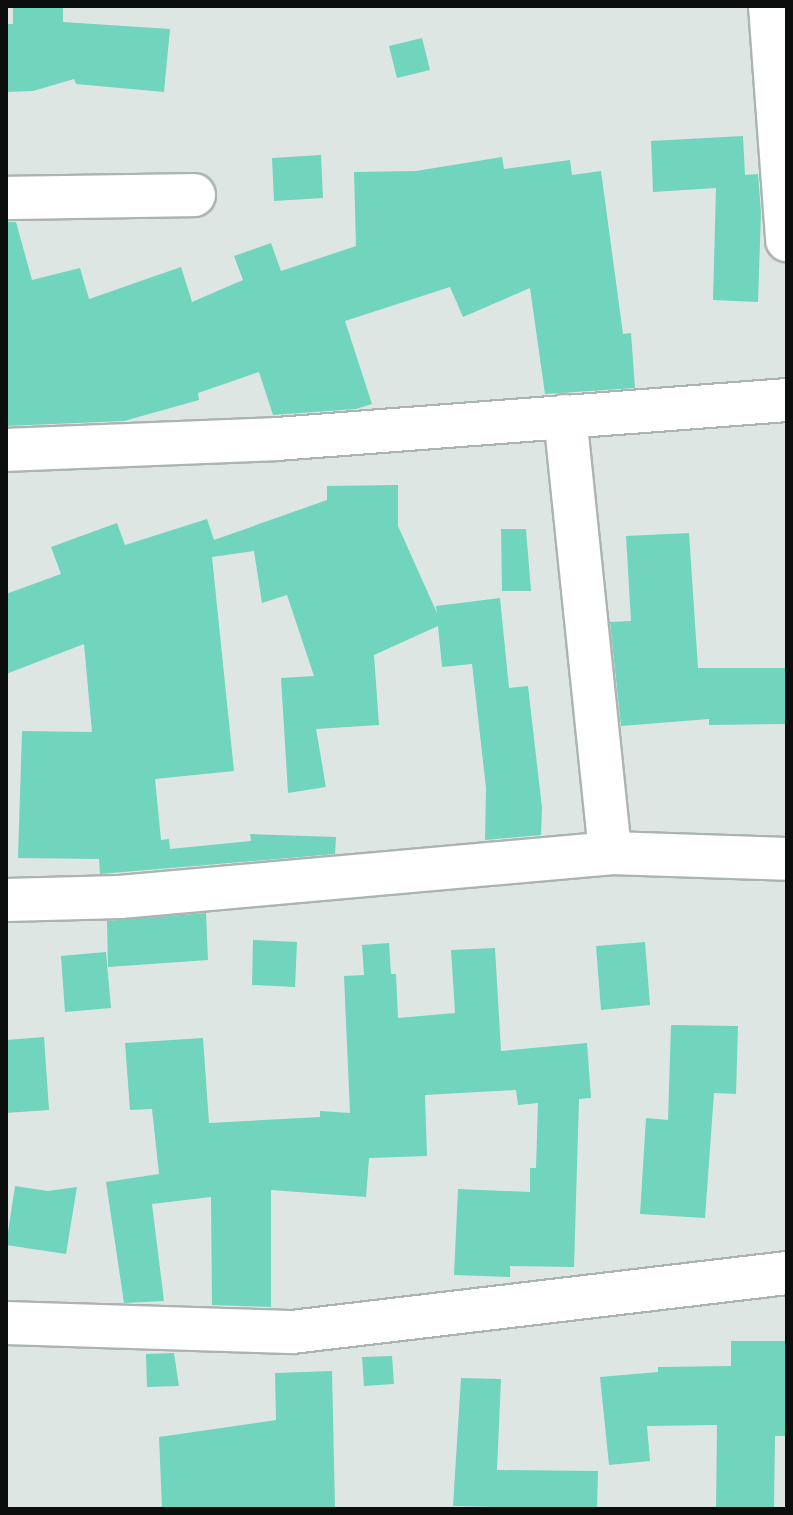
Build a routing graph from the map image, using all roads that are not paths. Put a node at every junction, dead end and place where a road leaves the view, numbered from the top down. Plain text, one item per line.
1 (770, 6) edge
2 (194, 195) dead end
3 (6, 198) edge
4 (787, 240) edge
5 (787, 400) edge
6 (565, 416) junction
7 (6, 450) edge
8 (610, 853) junction
9 (787, 859) edge
10 (6, 900) edge
11 (787, 1260) edge
12 (787, 1273) edge
13 (6, 1323) edge

1 - 4 street
2 - 3 street
5 - 6 street
6 - 7 street
6 - 8 street
8 - 9 street
8 - 10 street
11 - 12 street
12 - 13 street

